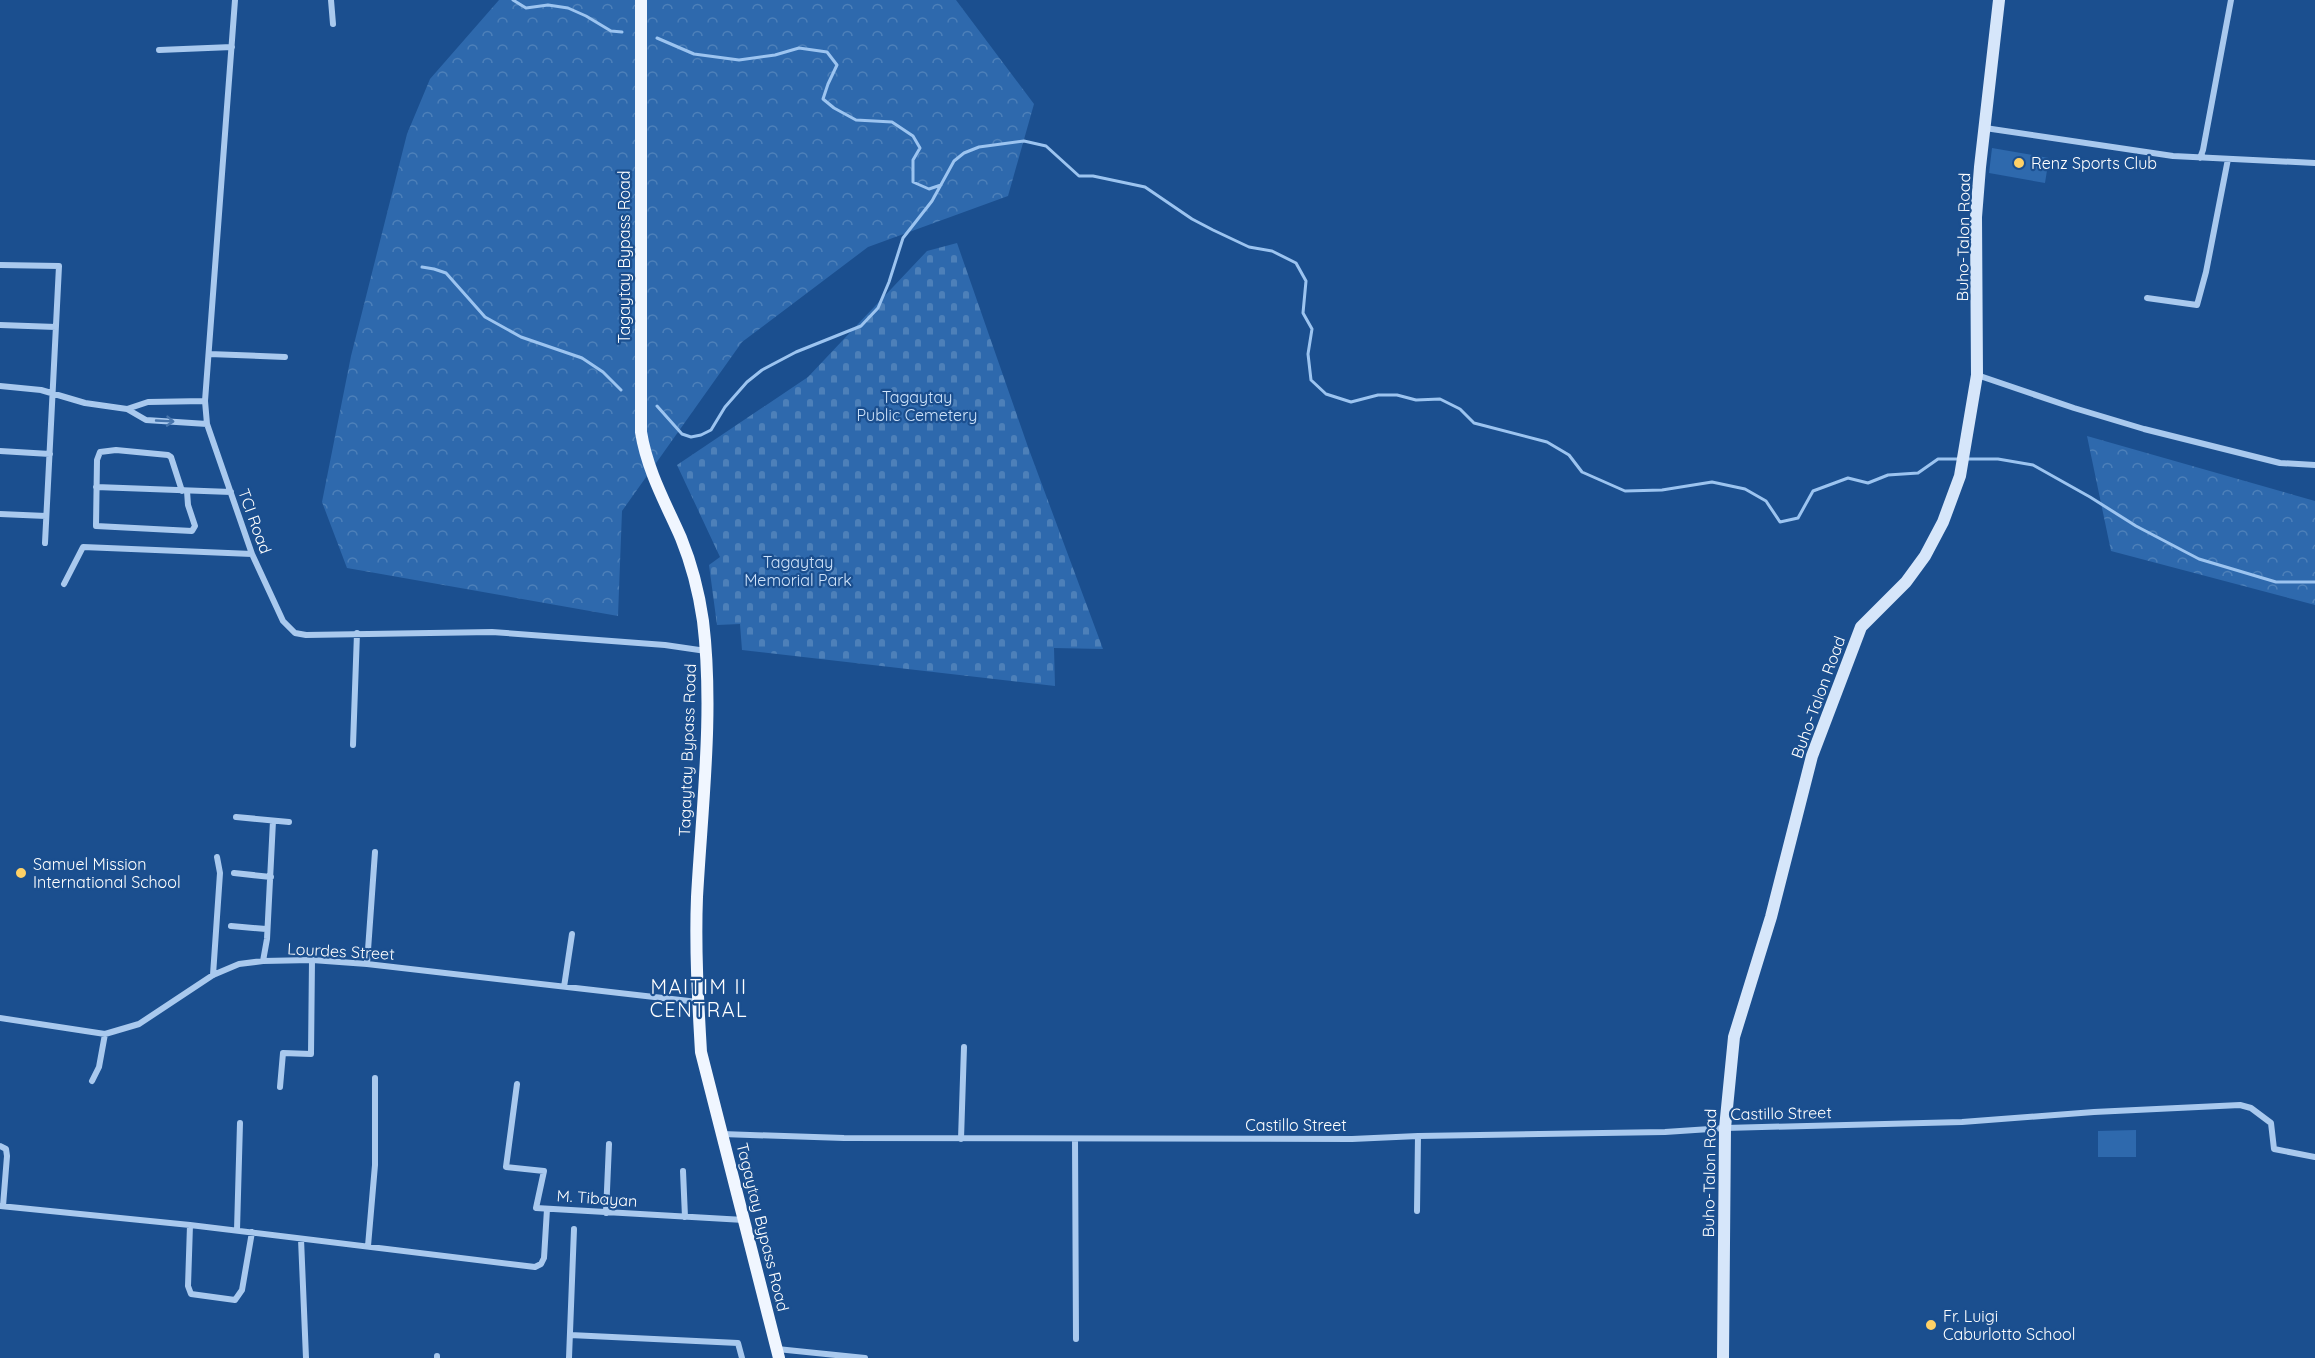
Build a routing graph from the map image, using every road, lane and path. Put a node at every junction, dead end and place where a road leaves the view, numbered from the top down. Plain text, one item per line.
1 (235, 0) edge
2 (332, 0) edge
3 (641, 0) edge
4 (1999, 0) edge
5 (2231, 0) edge
6 (333, 24) dead end
7 (232, 47) junction
8 (159, 50) dead end
9 (1984, 128) junction
10 (2200, 158) junction
11 (2228, 159) junction
12 (2315, 163) edge
13 (0, 265) edge
14 (2147, 298) dead end
15 (0, 325) edge
16 (56, 327) junction
17 (209, 354) junction
18 (285, 357) dead end
19 (1977, 375) junction
20 (0, 386) edge
21 (53, 394) junction
22 (205, 401) junction
23 (127, 409) junction
24 (207, 424) junction
25 (0, 451) edge
26 (50, 454) junction
27 (2315, 465) edge
28 (96, 487) junction
29 (185, 491) junction
30 (231, 492) junction
31 (0, 514) edge
32 (46, 516) junction
33 (45, 543) dead end
34 (252, 554) junction
35 (64, 584) dead end
36 (357, 633) junction
37 (706, 651) junction
38 (353, 745) dead end
39 (236, 818) dead end
40 (273, 821) junction
41 (289, 822) dead end
42 (375, 852) dead end
43 (216, 857) dead end
44 (234, 873) dead end
45 (271, 877) junction
46 (231, 926) dead end
47 (267, 929) junction
48 (572, 934) dead end
49 (312, 960) junction
50 (262, 961) junction
51 (367, 964) junction
52 (213, 975) junction
53 (564, 987) junction
54 (698, 1002) junction
55 (0, 1018) edge
56 (105, 1034) junction
57 (964, 1047) dead end
58 (375, 1078) dead end
59 (92, 1082) dead end
60 (517, 1084) dead end
61 (280, 1087) dead end
62 (240, 1122) dead end
63 (1725, 1128) junction
64 (722, 1134) junction
65 (1418, 1136) junction
66 (961, 1139) junction
67 (1075, 1139) junction
68 (609, 1144) dead end
69 (0, 1146) edge
70 (2315, 1157) edge
71 (683, 1171) dead end
72 (2, 1206) edge
73 (547, 1209) junction
74 (1417, 1211) dead end
75 (606, 1213) junction
76 (684, 1217) junction
77 (744, 1220) junction
78 (190, 1225) junction
79 (574, 1228) dead end
80 (237, 1230) junction
81 (252, 1232) junction
82 (301, 1239) junction
83 (368, 1246) junction
84 (570, 1335) junction
85 (1076, 1339) dead end
86 (778, 1353) edge
87 (306, 1358) edge
88 (569, 1358) edge
89 (742, 1358) edge
90 (865, 1358) edge
91 (1723, 1358) edge

1 - 7 street, TCI Road
2 - 6 street
3 - 37 main road, Tagaytay Bypass Road
4 - 9 street, Buho-Talon Road
5 - 10 street
7 - 8 street
7 - 17 street, TCI Road
9 - 10 street
9 - 19 street, Buho-Talon Road
10 - 11 street
11 - 12 street
11 - 14 street
13 - 16 street
15 - 16 street
16 - 21 street
17 - 18 street
17 - 22 street, TCI Road
19 - 27 street
19 - 63 street, Buho-Talon Road
20 - 21 street
21 - 23 street
21 - 26 street
22 - 23 street
22 - 24 street, TCI Road
23 -> 24 street
24 - 30 street, TCI Road
25 - 26 street
26 - 32 street
28 - 29 street
28 - 29 street
28 - 29 street
29 - 30 street
30 - 34 street, TCI Road
31 - 32 street
32 - 33 street
34 - 35 street
34 - 36 street, TCI Road
36 - 37 street, TCI Road
36 - 38 street
37 - 54 main road, Tagaytay Bypass Road
39 - 40 street
40 - 41 street
40 - 45 street
42 - 51 street
43 - 52 street
44 - 45 street
45 - 47 street
46 - 47 street
47 - 50 street
48 - 53 street
49 - 50 street, Lourdes Street
49 - 51 street, Lourdes Street
49 - 61 street
50 - 52 street, Lourdes Street
51 - 53 street, Lourdes Street
52 - 56 street, Lourdes Street
53 - 54 street, Lourdes Street
54 - 64 main road, Tagaytay Bypass Road
55 - 56 street, Lourdes Street
56 - 59 street
57 - 66 street
58 - 83 street
60 - 73 street, M. Tibayan
62 - 80 street
63 - 65 street, Castillo Street
63 - 70 street, Castillo Street
63 - 91 street, Buho-Talon Road
64 - 66 street, Castillo Street
64 - 77 main road, Tagaytay Bypass Road
65 - 67 street, Castillo Street
65 - 74 street
66 - 67 street, Castillo Street
67 - 85 street
68 - 75 street
69 - 72 street
71 - 76 street
72 - 78 street
73 - 75 street, M. Tibayan
73 - 83 street
75 - 76 street, M. Tibayan
76 - 77 street, M. Tibayan
77 - 86 main road, Tagaytay Bypass Road
78 - 80 street
78 - 81 street
79 - 84 street
80 - 81 street
81 - 82 street
82 - 83 street
82 - 87 street
84 - 88 street
84 - 89 street
86 - 90 street

